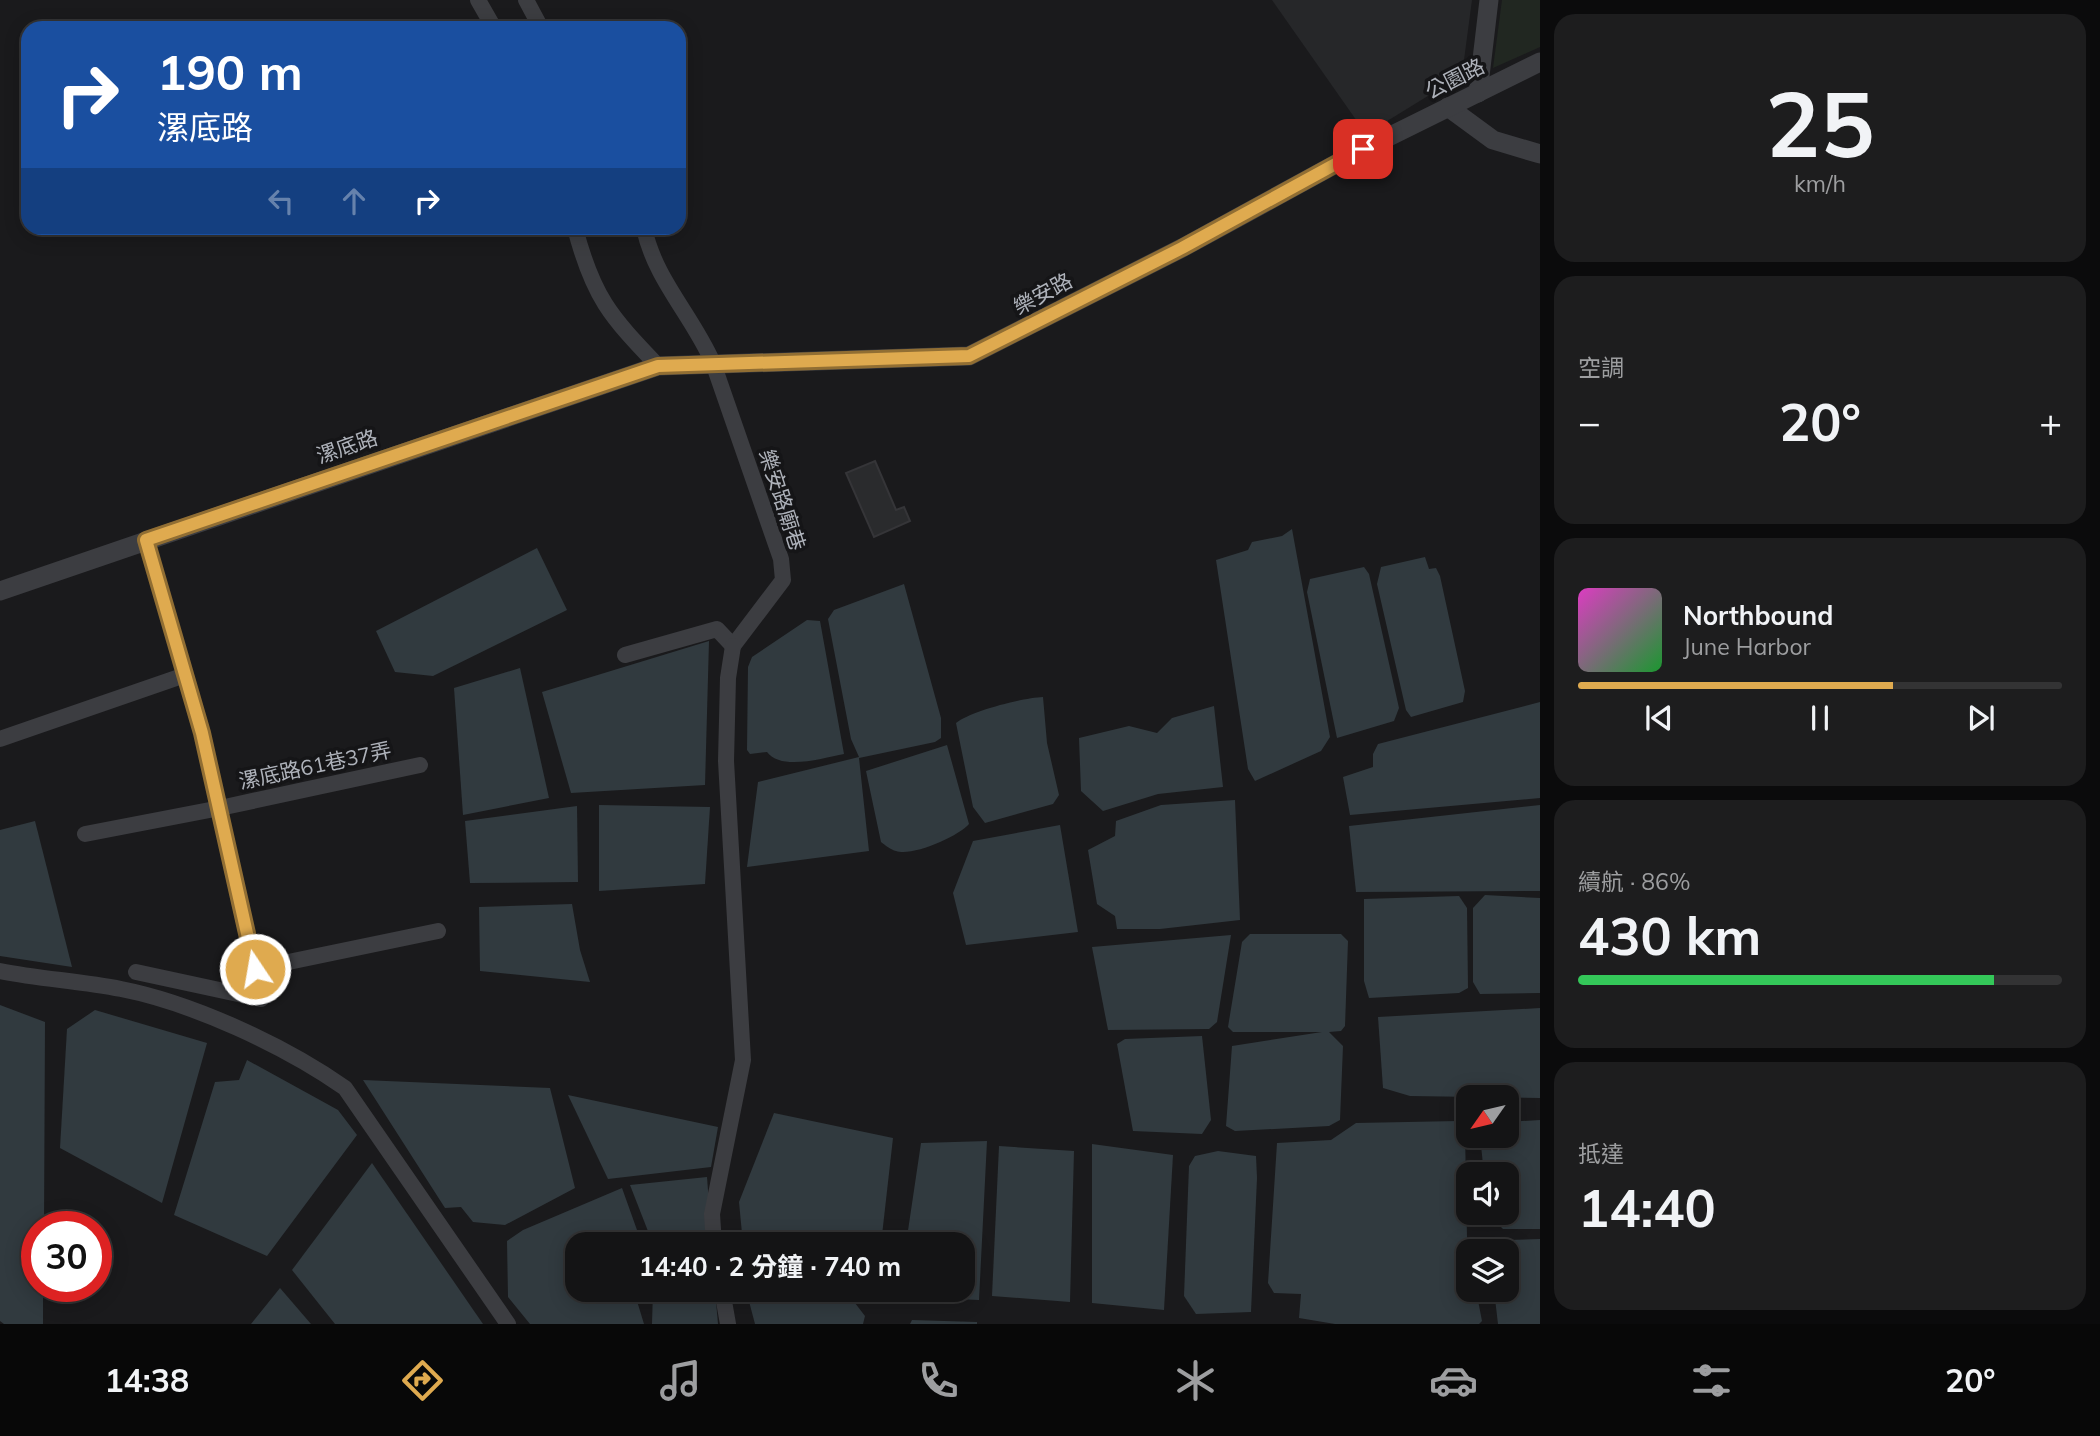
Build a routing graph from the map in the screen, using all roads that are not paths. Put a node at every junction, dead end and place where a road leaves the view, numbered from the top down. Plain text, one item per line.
1 (478, 0) edge
2 (526, 0) edge
3 (1489, 0) edge
4 (490, 21) edge
5 (537, 21) edge
6 (1540, 62) edge
7 (1478, 93) junction
8 (1448, 107) junction
9 (1363, 149) joint
10 (1540, 154) edge
11 (577, 235) edge
12 (646, 235) edge
13 (713, 363) junction
14 (658, 366) junction
15 (146, 540) junction
16 (0, 591) edge
17 (733, 646) junction
18 (625, 655) dead end
19 (186, 675) junction
20 (0, 739) edge
21 (420, 765) dead end
22 (220, 808) junction
23 (85, 834) dead end
24 (438, 931) dead end
25 (255, 969) junction
26 (0, 971) edge
27 (136, 972) dead end
28 (713, 1232) edge
29 (724, 1302) edge
30 (508, 1324) edge
31 (728, 1324) edge

1 - 4 street
2 - 5 street
3 - 7 street
6 - 7 street, 公園路
7 - 8 street, 公園路
8 - 9 street, 公園路
8 - 10 street
9 - 13 street, 樂安路
11 - 14 street
12 - 13 street
13 - 14 street, 漯底路
13 - 17 street, 樂安路廟巷
14 - 15 street, 漯底路
15 - 16 street, 漯底路
15 - 19 street
17 - 18 street
17 - 28 street
19 - 20 street
19 - 22 street
21 - 22 street, 漯底路61巷37弄
22 - 23 street, 漯底路61巷37弄
22 - 25 street
24 - 25 street
25 - 27 street
26 - 30 street
29 - 31 street

